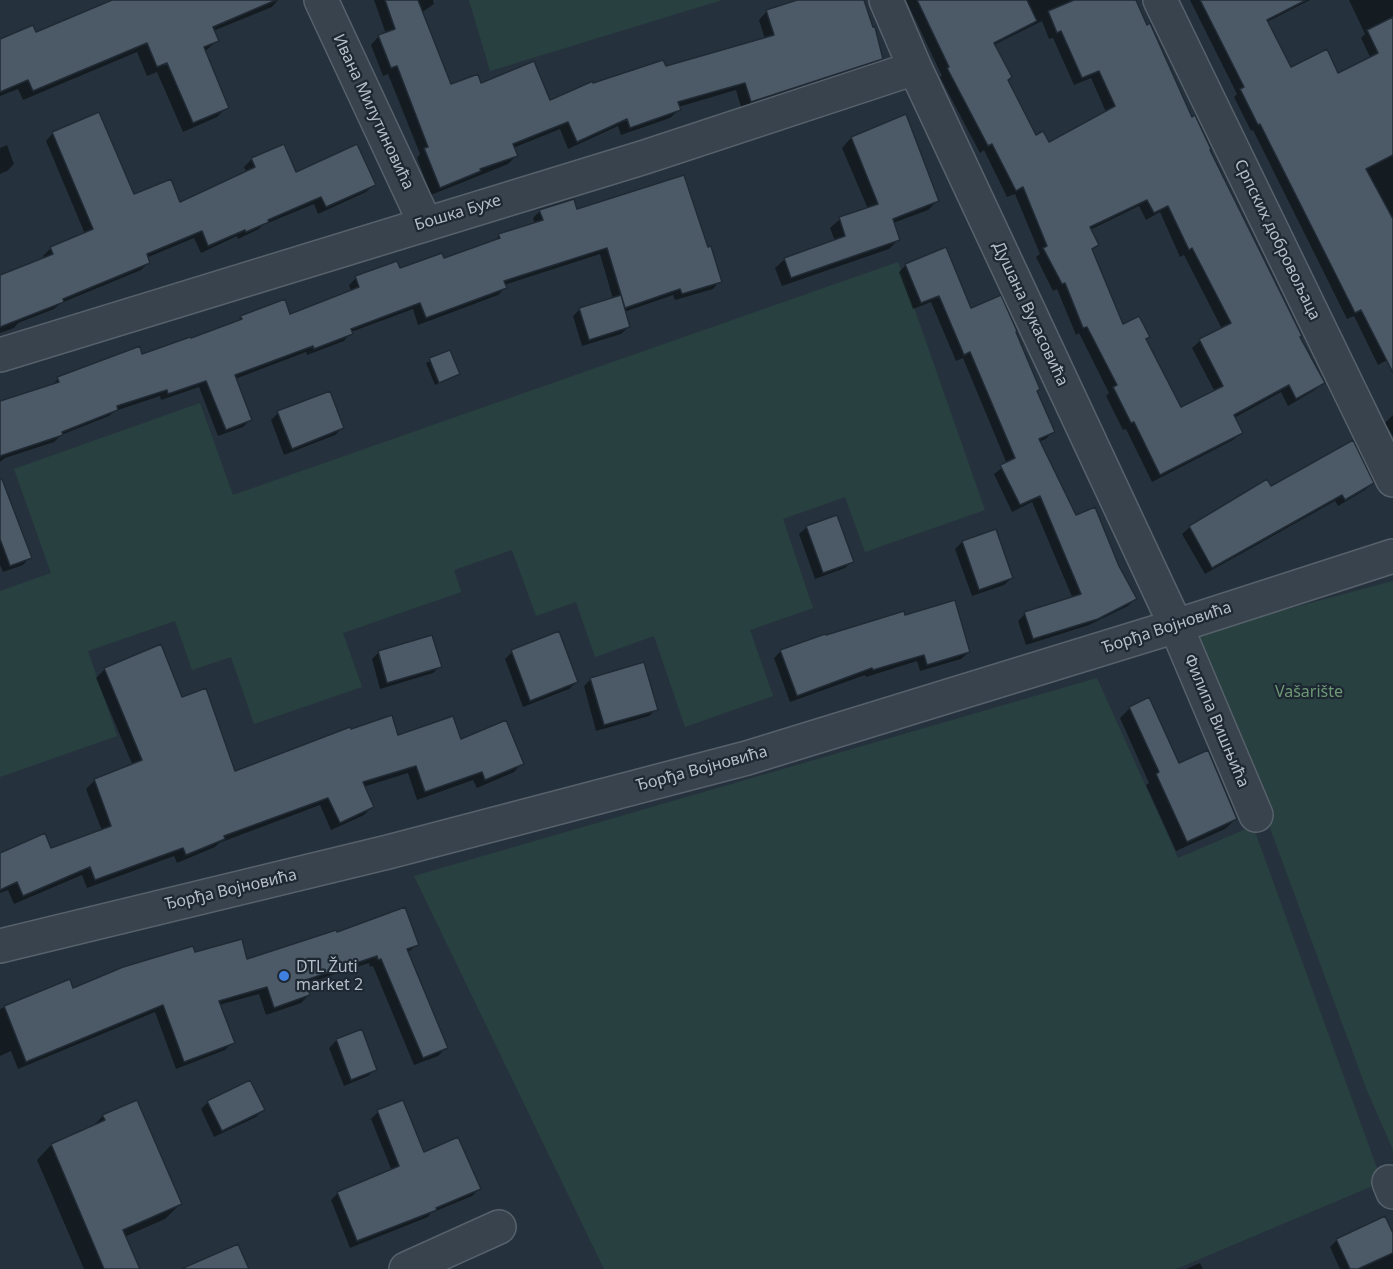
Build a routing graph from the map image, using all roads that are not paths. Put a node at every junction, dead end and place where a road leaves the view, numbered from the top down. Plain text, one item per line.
1 (321, 0) edge
2 (886, 0) edge
3 (1160, 0) edge
4 (915, 68) junction
5 (425, 223) junction
6 (0, 355) edge
7 (1393, 480) edge
8 (1393, 556) edge
9 (1176, 627) junction
10 (1256, 815) dead end
11 (0, 946) edge
12 (499, 1227) dead end
13 (406, 1269) edge

1 - 5 street, Ивана Милутиновића
2 - 4 street, Душана Вукасовића
3 - 7 street, Српских добровољаца
4 - 5 street, Бошка Бухе
4 - 9 street, Душана Вукасовића
5 - 6 street, Бошка Бухе
8 - 9 street, Ђорђа Војновића
9 - 10 street, Филипа Вишњића
9 - 11 street, Ђорђа Војновића
12 - 13 street

